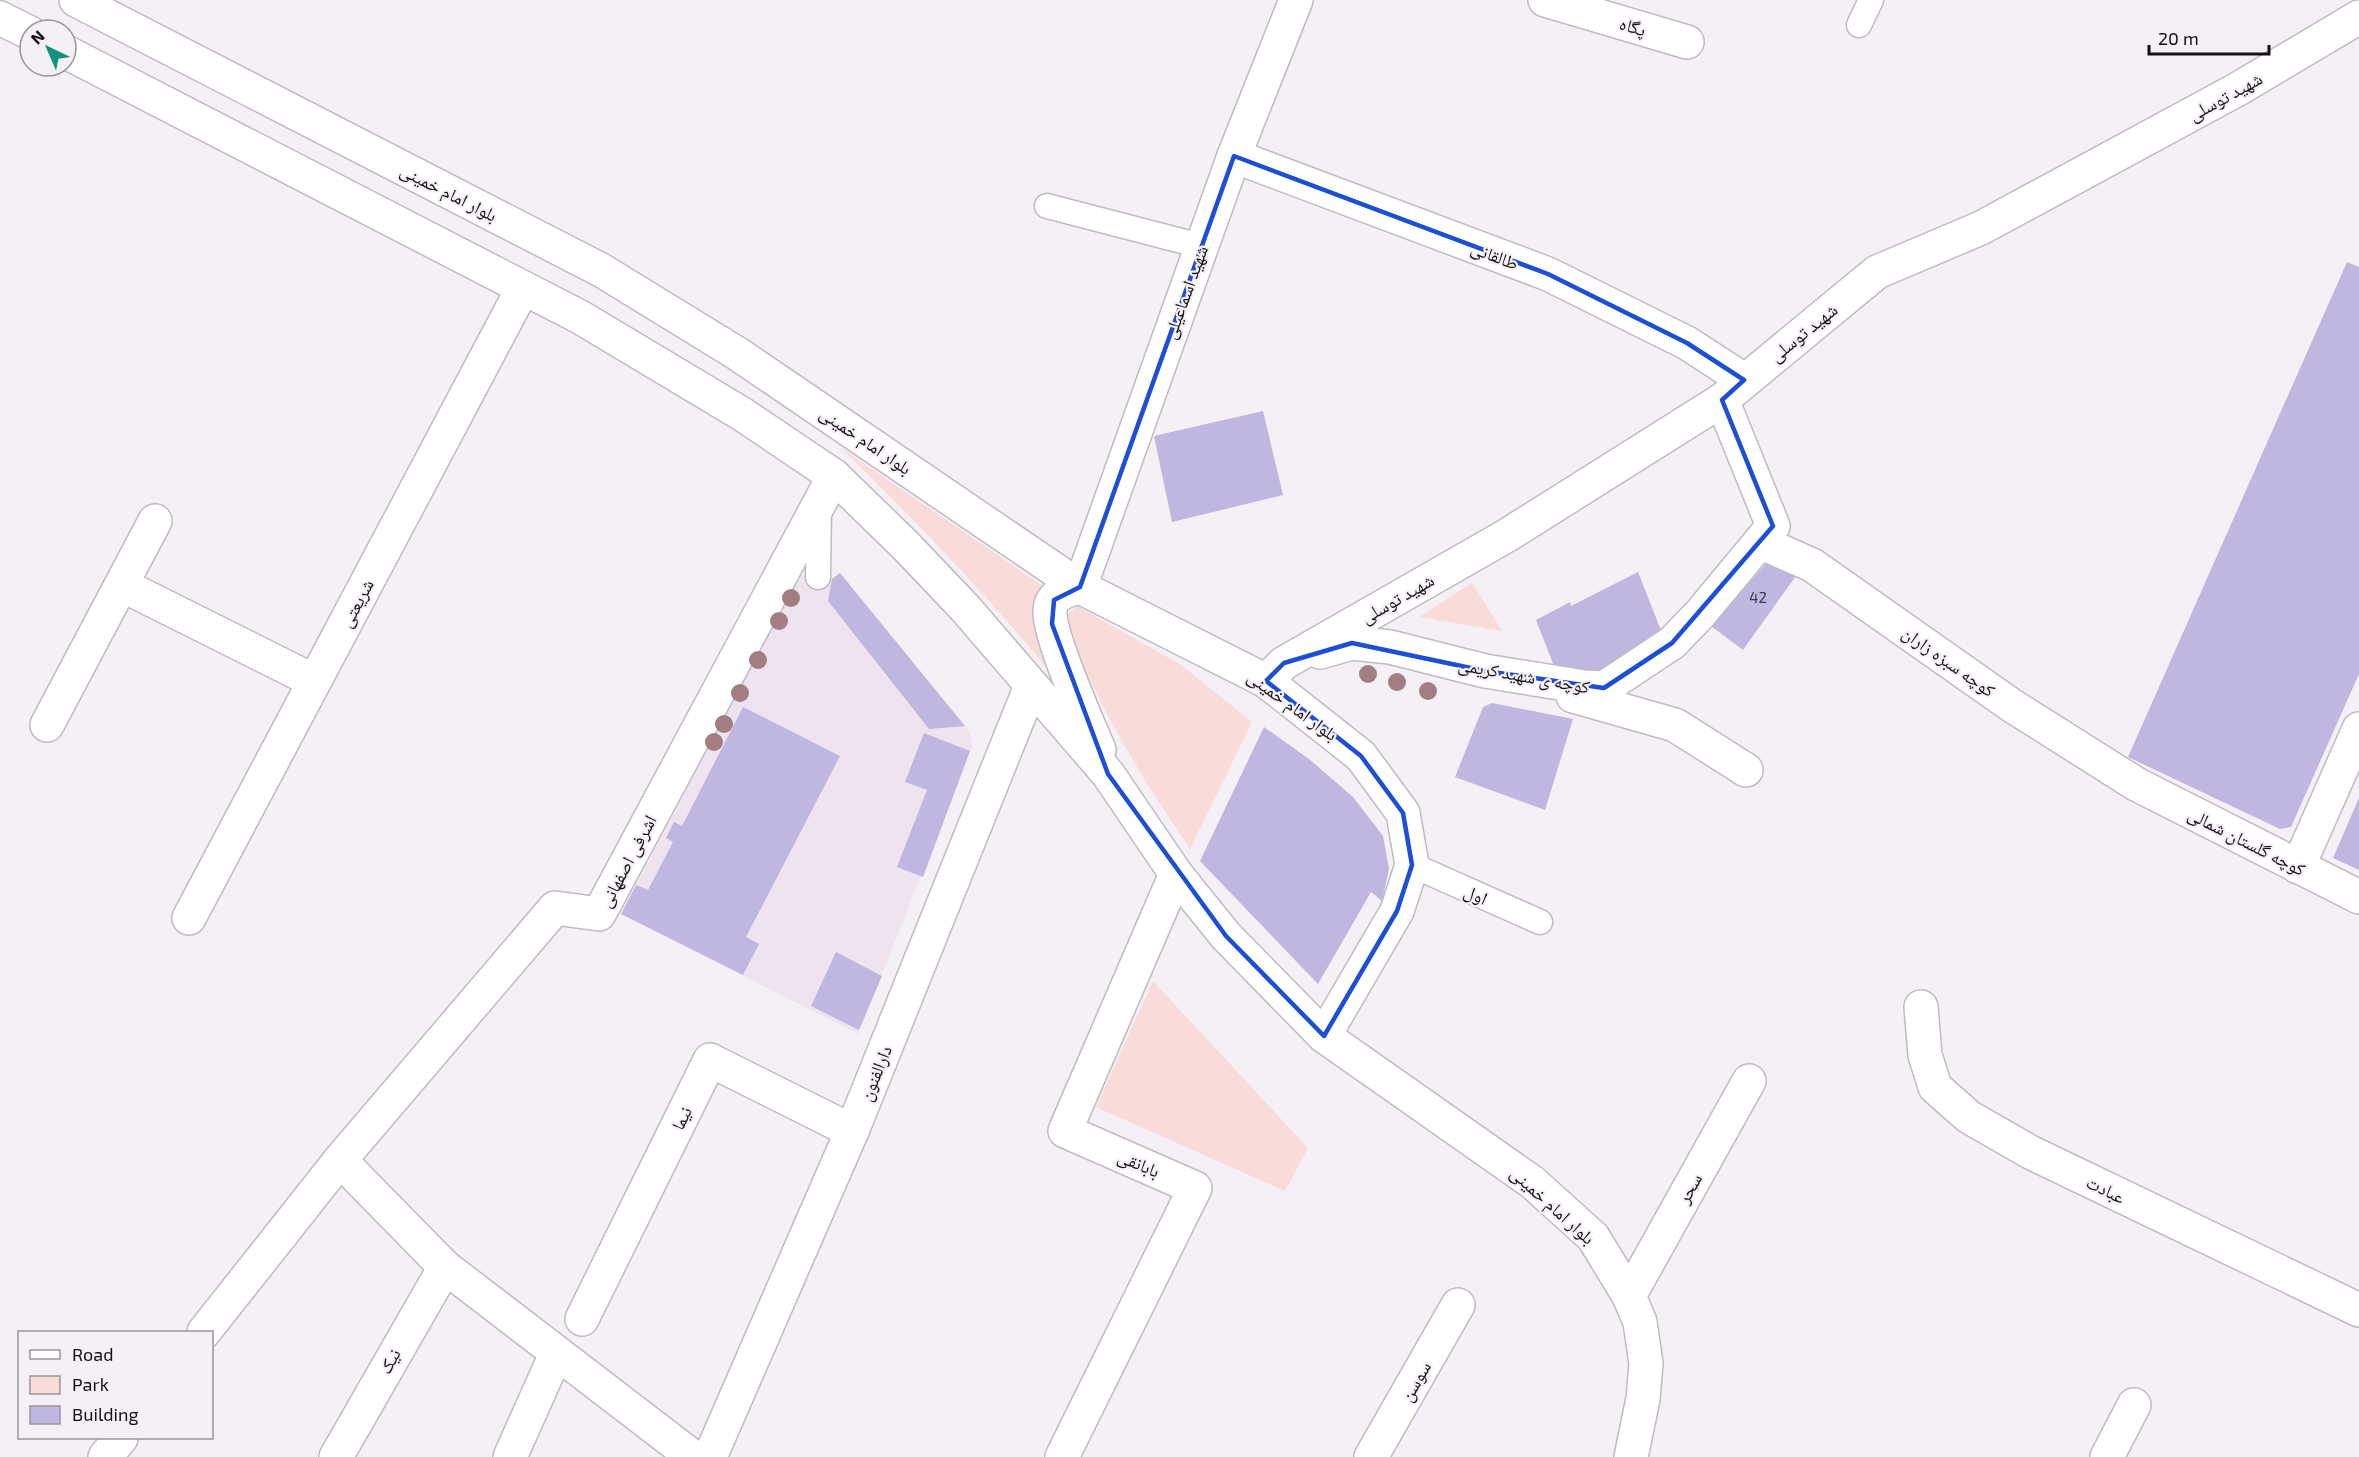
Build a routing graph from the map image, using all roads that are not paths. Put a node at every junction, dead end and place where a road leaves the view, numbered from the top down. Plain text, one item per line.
1 (76, 0) edge
2 (1296, 0) edge
3 (1545, 0) edge
4 (1870, 0) edge
5 (2359, 17) edge
6 (0, 18) edge
7 (1859, 25) dead end
8 (18, 27) edge
9 (1687, 42) dead end
10 (78, 58) edge
11 (1234, 156) junction
12 (1047, 206) dead end
13 (1201, 246) junction
14 (523, 288) junction
15 (1733, 390) junction
16 (826, 489) junction
17 (155, 521) dead end
18 (1767, 534) junction
19 (818, 577) dead end
20 (122, 585) junction
21 (1080, 586) junction
22 (1485, 671) junction
23 (1275, 672) junction
24 (314, 681) junction
25 (1031, 686) junction
26 (47, 724) dead end
27 (2359, 729) edge
28 (1746, 770) dead end
29 (1108, 774) junction
30 (2136, 784) joint
31 (1412, 865) junction
32 (2298, 867) junction
33 (1176, 874) junction
34 (2359, 897) edge
35 (189, 918) dead end
36 (1540, 922) dead end
37 (1921, 1007) dead end
38 (1324, 1036) junction
39 (1749, 1081) dead end
40 (852, 1131) junction
41 (340, 1160) junction
42 (446, 1267) junction
43 (1629, 1296) junction
44 (1458, 1305) dead end
45 (2359, 1310) edge
46 (582, 1319) dead end
47 (205, 1331) edge
48 (556, 1354) junction
49 (2134, 1405) dead end
50 (119, 1439) edge
51 (105, 1457) edge
52 (336, 1457) edge
53 (510, 1457) edge
54 (693, 1457) edge
55 (710, 1457) edge
56 (1062, 1457) edge
57 (1371, 1457) edge
58 (1631, 1457) edge
59 (2107, 1457) edge

1 - 21 street, بلوار امام خمینی
2 - 11 street, شهید اسماعیلی
3 - 9 street, پگاه
4 - 7 lane
5 - 15 street, شهید توسلی
6 - 8 street
10 - 14 street, بلوار امام خمینی
11 - 13 street, شهید اسماعیلی
11 - 15 street, طالقانی
12 - 13 lane
13 - 21 street, شهید اسماعیلی
14 - 16 street, بلوار امام خمینی
14 - 24 street, شریعتی
15 - 18 street
15 - 23 street, شهید توسلی
16 - 19 lane
16 - 25 street, بلوار امام خمینی
16 - 41 street, اشرفی اصفهانی
17 - 20 street
18 - 22 street, کوچه ی شهید کریمی
18 - 30 street, کوچه سبزه زاران
20 - 24 street
20 - 26 street
21 - 23 street, بلوار امام خمینی
21 - 29 street
22 - 23 street, کوچه ی شهید کریمی
22 - 28 street
23 - 31 street, بلوار امام خمینی
24 - 35 street, شریعتی
25 - 29 street, بلوار امام خمینی
25 - 40 street, دارالفنون
27 - 32 street
29 - 33 street, بلوار امام خمینی
30 - 32 street, کوچه گلستان شمالی
31 - 36 lane, اول
31 - 38 street, بلوار امام خمینی
32 - 34 street, کوچه گلستان شمالی
33 - 38 street, بلوار امام خمینی
33 - 56 street, بابانقی
37 - 45 street, عبادت
38 - 43 street, بلوار امام خمینی
39 - 43 street, سحر
40 - 46 street, نیما
40 - 55 street, دارالفنون
41 - 42 street
41 - 47 street
42 - 48 street
42 - 52 street, نیک
43 - 58 street, بلوار امام خمینی
44 - 57 street, سوسن
48 - 53 street
48 - 54 street
49 - 59 street
50 - 51 street

